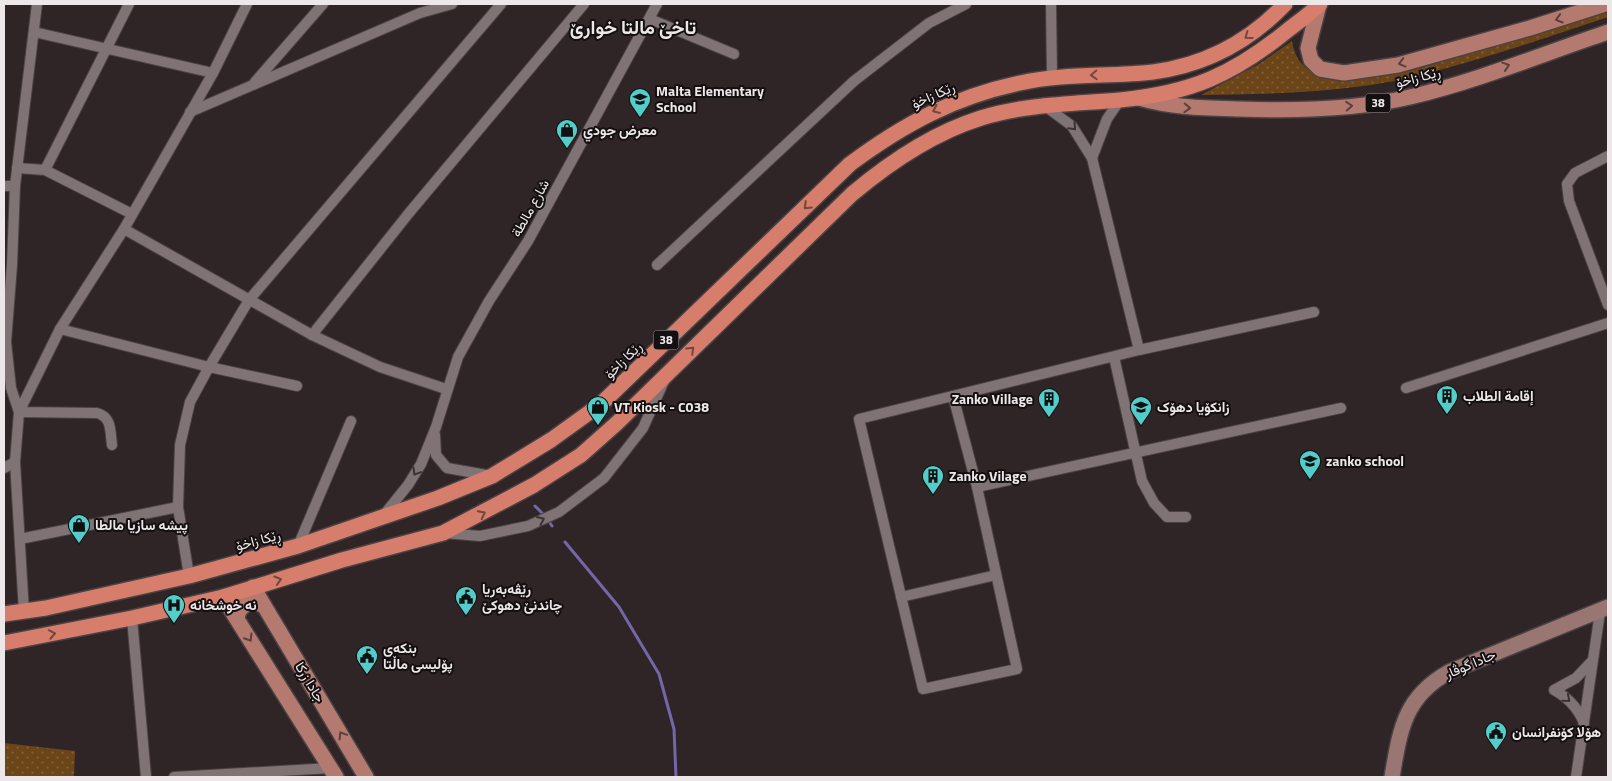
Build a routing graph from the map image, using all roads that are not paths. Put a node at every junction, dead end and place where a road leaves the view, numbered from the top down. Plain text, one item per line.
1 (37, 4) edge
2 (130, 4) edge
3 (247, 4) edge
4 (323, 4) edge
5 (428, 4) edge
6 (452, 4) edge
7 (501, 4) edge
8 (584, 4) edge
9 (657, 4) edge
10 (966, 4) edge
11 (1051, 4) edge
12 (1285, 4) edge
13 (1320, 4) edge
14 (1597, 5) edge
15 (420, 13) junction
16 (650, 18) junction
17 (34, 32) junction
18 (1608, 32) edge
19 (108, 49) junction
20 (734, 54) dead end
21 (213, 73) junction
22 (1052, 77) junction
23 (253, 84) junction
24 (1139, 98) junction
25 (1120, 100) junction
26 (1044, 105) junction
27 (190, 112) junction
28 (1608, 156) edge
29 (1092, 158) junction
30 (17, 168) junction
31 (45, 170) junction
32 (4, 186) edge
33 (15, 186) junction
34 (132, 214) junction
35 (124, 228) junction
36 (8, 265) edge
37 (657, 265) dead end
38 (249, 300) junction
39 (1608, 305) edge
40 (1314, 312) dead end
41 (1608, 323) edge
42 (60, 329) junction
43 (312, 335) junction
44 (5, 342) edge
45 (1139, 350) junction
46 (1114, 357) junction
47 (209, 367) junction
48 (667, 373) junction
49 (297, 386) dead end
50 (1406, 388) dead end
51 (446, 389) junction
52 (953, 396) junction
53 (601, 404) junction
54 (1341, 408) dead end
55 (18, 412) junction
56 (352, 421) dead end
57 (618, 423) junction
58 (436, 427) junction
59 (112, 445) dead end
60 (1134, 453) junction
61 (15, 462) junction
62 (4, 468) edge
63 (492, 476) junction
64 (977, 487) junction
65 (178, 507) junction
66 (1186, 517) dead end
67 (381, 518) junction
68 (443, 533) junction
69 (20, 539) junction
70 (298, 546) junction
71 (996, 575) junction
72 (189, 576) junction
73 (253, 588) junction
74 (223, 597) junction
75 (901, 597) junction
76 (264, 606) junction
77 (1604, 610) edge
78 (24, 612) junction
79 (4, 614) edge
80 (132, 618) junction
81 (237, 618) junction
82 (4, 643) edge
83 (1592, 660) junction
84 (1585, 725) junction
85 (334, 773) edge
86 (146, 777) edge
87 (174, 777) edge
88 (366, 777) edge
89 (1392, 777) edge
90 (1576, 777) edge

1 - 17 street
2 - 19 street
3 - 21 street
4 - 23 street
5 - 15 street
6 - 15 street
7 - 38 street
8 - 43 street
9 - 16 street, شارع مالطة
10 - 37 street
11 - 22 street
12 -> 22 highway, ڕێکا زاخۆ / 38
14 -> 13 main road, ڕێکا زاخۆ / 38
13 - 24 highway, ڕێکا زاخۆ / 38
15 - 23 street
16 - 20 street
16 - 51 street, شارع مالطة
17 - 19 street
17 - 30 street
24 -> 18 main road, ڕێکا زاخۆ / 38
19 - 21 street
19 - 31 street
21 - 27 street
22 -> 53 highway, ڕێکا زاخۆ / 38
23 - 27 street
24 - 25 highway, ڕێکا زاخۆ / 38
25 - 26 highway, ڕێکا زاخۆ / 38
25 - 29 street
26 -> 29 street
48 -> 26 highway, ڕێکا زاخۆ / 38
27 - 34 street
28 - 39 street
29 - 45 street
30 - 31 street
30 - 33 street
31 - 34 street
32 - 33 street
33 - 36 street
34 - 35 street
35 - 38 street
35 - 42 street
36 - 44 street
38 - 43 street
38 - 47 street
40 - 45 street
41 - 50 street
42 - 47 street
42 - 55 street
43 - 51 street
44 - 55 street
45 - 46 street
46 - 52 street
46 - 60 street
47 - 49 street
47 - 65 street
48 - 57 highway, ڕێکا زاخۆ / 38
68 -> 48 street
51 - 58 street, شارع مالطة
52 - 64 street
52 - 75 street
53 - 57 highway
53 - 63 highway, ڕێکا زاخۆ / 38
54 - 60 street
55 - 59 street
55 - 61 street
56 - 70 street
68 -> 57 highway, ڕێکا زاخۆ / 38
58 - 63 street, شارع مالطة
58 -> 67 street, شارع مالطة
60 - 64 street
60 - 66 street
61 - 62 street
61 - 69 street
63 - 67 highway, ڕێکا زاخۆ / 38
64 - 71 street
65 - 69 street
65 - 72 street
67 - 70 highway, ڕێکا زاخۆ / 38
73 -> 68 highway, ڕێکا زاخۆ / 38
69 - 78 street
70 - 72 highway, ڕێکا زاخۆ / 38
71 - 75 street
71 - 75 street
72 - 78 highway, ڕێکا زاخۆ / 38
73 - 74 highway, ڕێکا زاخۆ / 38
73 - 76 main road, جادا زرکا
74 - 80 highway, ڕێکا زاخۆ / 38
74 - 81 main road, جادا زرکا
76 - 81 main road
88 -> 76 main road, جادا زرکا
77 - 83 street
77 - 89 street, جادا گوڤار
78 - 79 highway, ڕێکا زاخۆ / 38
82 -> 80 highway, ڕێکا زاخۆ / 38
80 - 86 street
81 -> 85 main road, جادا زرکا
83 - 84 street
83 -> 84 street
84 - 90 street
85 - 87 street

